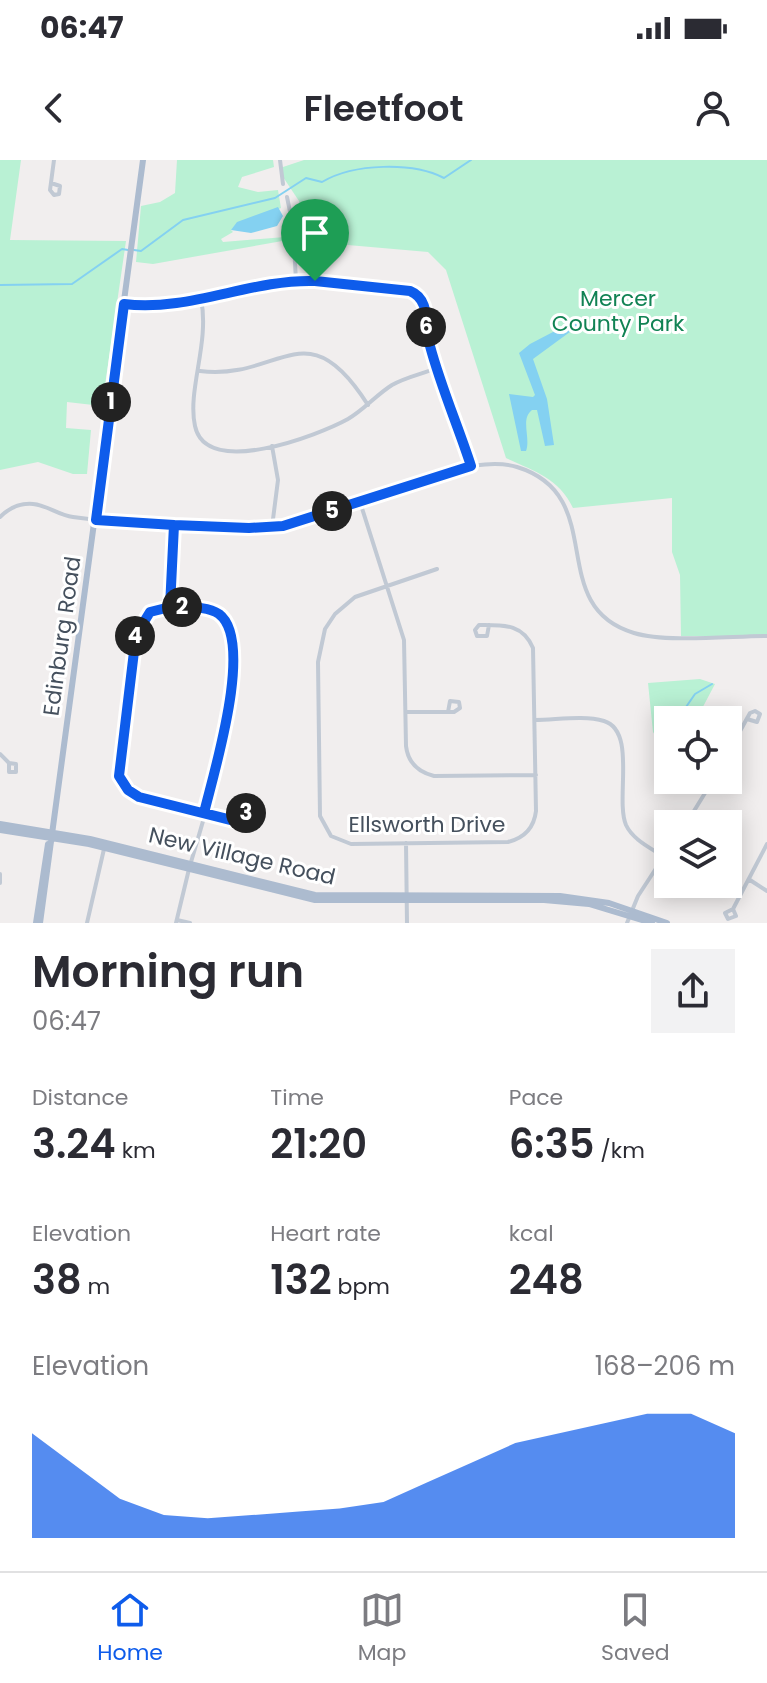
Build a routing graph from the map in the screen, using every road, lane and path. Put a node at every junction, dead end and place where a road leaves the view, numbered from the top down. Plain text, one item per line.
1 (54, 160) edge
2 (143, 160) edge
3 (280, 160) edge
4 (51, 183) dead end
5 (283, 184) dead end
6 (287, 197) dead end
7 (296, 281) junction
8 (201, 299) junction
9 (124, 304) junction
10 (437, 368) junction
11 (200, 371) junction
12 (368, 405) junction
13 (272, 446) junction
14 (471, 466) junction
15 (360, 502) junction
16 (0, 517) edge
17 (96, 520) junction
18 (174, 525) junction
19 (272, 527) junction
20 (437, 569) dead end
21 (387, 586) junction
22 (170, 607) junction
23 (489, 625) dead end
24 (767, 636) edge
25 (406, 712) junction
26 (448, 712) dead end
27 (747, 719) dead end
28 (535, 720) junction
29 (742, 728) edge
30 (0, 754) edge
31 (9, 763) dead end
32 (536, 775) junction
33 (54, 811) junction
34 (204, 813) junction
35 (236, 821) dead end
36 (0, 827) edge
37 (30, 831) junction
38 (51, 834) junction
39 (406, 843) junction
40 (767, 844) edge
41 (105, 845) junction
42 (654, 850) edge
43 (45, 853) junction
44 (190, 866) junction
45 (0, 874) edge
46 (654, 874) edge
47 (750, 880) junction
48 (0, 883) edge
49 (767, 891) edge
50 (407, 899) junction
51 (733, 909) dead end
52 (629, 916) edge
53 (176, 921) edge
54 (38, 923) edge
55 (87, 923) edge
56 (190, 923) edge
57 (407, 923) edge
58 (652, 923) edge
59 (667, 923) edge

1 - 4 street
2 - 9 main road, Edinburg Road
3 - 5 street
6 - 7 street
7 - 8 street
7 - 10 street
8 - 9 street
8 - 11 street
9 - 17 main road, Edinburg Road
10 - 12 street
10 - 14 street
11 - 12 street
11 - 13 street
12 - 13 street
13 - 19 street
14 - 15 street
14 - 24 street
15 - 19 street
15 - 21 street
16 - 17 street
17 - 18 street
17 - 33 main road, Edinburg Road
18 - 19 street
18 - 22 street
20 - 21 street, Ellsworth Drive
21 - 25 street
21 - 39 street, Ellsworth Drive
22 - 34 street
22 - 34 street
23 - 28 street, Ellsworth Drive
25 - 26 street
25 - 32 street
27 - 29 street
28 - 32 street, Ellsworth Drive
28 - 42 street
30 - 31 street
32 - 39 street, Ellsworth Drive
33 - 37 main road
33 - 38 main road, Edinburg Road
34 - 35 street
34 - 44 street
36 - 37 main road, New Village Road
37 - 38 main road, New Village Road
37 - 43 main road
38 - 41 main road, New Village Road
38 - 43 main road, Edinburg Road
38 - 54 main road, Edinburg Road
39 - 50 street
40 - 47 street
41 - 44 main road, New Village Road
41 - 55 street
43 - 54 main road, Edinburg Road
44 - 50 main road, New Village Road
44 - 53 street
45 - 48 street
46 - 52 street
47 - 49 street
47 - 51 street
50 - 52 main road, New Village Road
50 - 57 street
52 - 58 main road, New Village Road
52 - 59 main road, New Village Road
53 - 56 street

